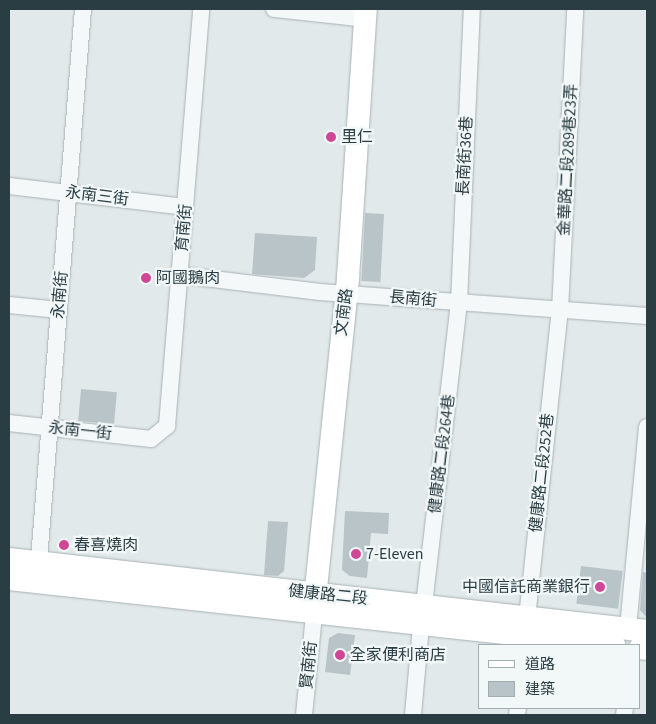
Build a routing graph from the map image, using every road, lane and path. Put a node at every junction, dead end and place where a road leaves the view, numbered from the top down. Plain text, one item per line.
1 (83, 9) edge
2 (202, 9) edge
3 (274, 9) edge
4 (472, 9) edge
5 (575, 9) edge
6 (366, 14) edge
7 (9, 186) edge
8 (69, 193) junction
9 (185, 207) junction
10 (180, 275) junction
11 (346, 293) junction
12 (459, 302) junction
13 (9, 305) edge
14 (59, 310) junction
15 (560, 310) junction
16 (647, 316) edge
17 (9, 423) edge
18 (50, 427) junction
19 (647, 427) edge
20 (151, 439) joint
21 (9, 559) edge
22 (38, 572) junction
23 (9, 579) edge
24 (314, 604) junction
25 (423, 615) junction
26 (525, 632) edge
27 (630, 635) edge
28 (304, 715) edge
29 (413, 715) edge

1 - 8 street, 永南街
2 - 9 street, 育南街
3 - 6 street
4 - 12 street, 長南街36巷
5 - 15 street, 金華路二段289巷23弄
6 - 11 street, 文南路
7 - 8 street, 永南三街
8 - 9 street, 永南三街
8 - 14 street, 永南街
9 - 10 street, 育南街
10 - 11 street, 長南街
10 - 20 street, 育南街
11 - 12 street, 長南街
11 - 24 street, 文南路
12 - 15 street, 長南街
12 - 25 street, 健康路二段264巷
13 - 14 street
14 - 18 street, 永南街
15 - 16 street, 長南街
15 - 26 street, 健康路二段252巷
17 - 18 street, 永南一街
18 - 20 street, 永南一街
18 - 22 street, 永南街
19 - 27 street
21 - 22 street, 健康路二段
22 - 23 street, 健康路二段
22 - 24 street, 健康路二段
24 - 25 street, 健康路二段
24 - 28 street, 賢南街
25 - 26 street, 健康路二段
25 - 29 street, 健康路二段264巷
26 - 27 street, 健康路二段

